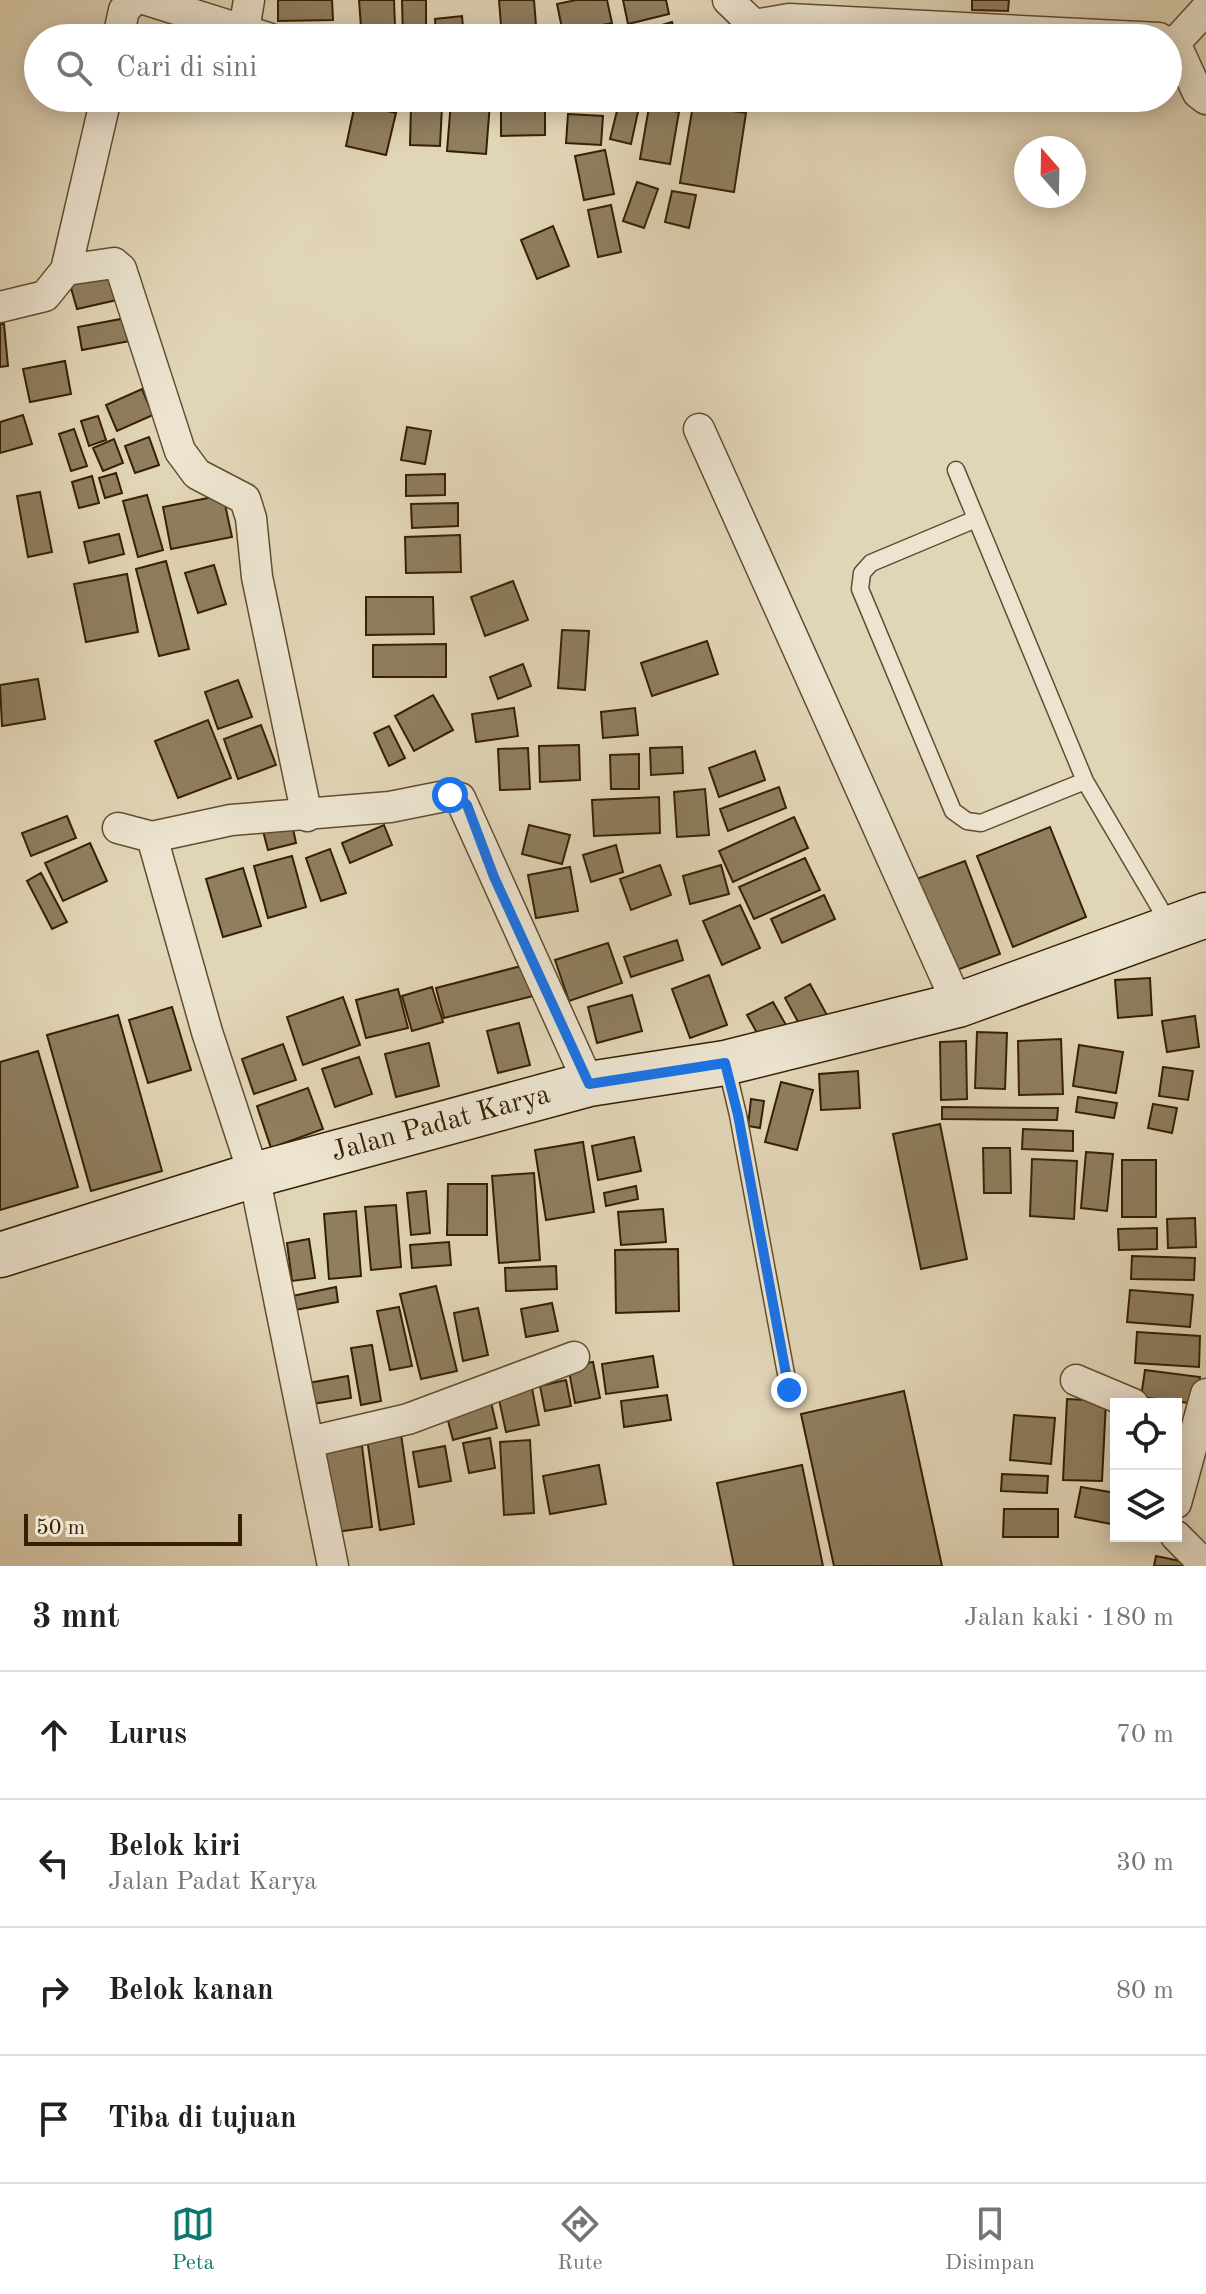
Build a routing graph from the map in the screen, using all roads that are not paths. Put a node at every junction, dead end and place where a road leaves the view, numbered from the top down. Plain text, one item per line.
1 (134, 0) edge
2 (147, 0) edge
3 (249, 0) edge
4 (728, 0) edge
5 (1206, 9) edge
6 (121, 24) edge
7 (224, 24) edge
8 (254, 24) edge
9 (742, 24) edge
10 (772, 24) edge
11 (879, 24) edge
12 (1182, 29) edge
13 (1182, 65) edge
14 (1206, 99) edge
15 (103, 112) edge
16 (66, 270) junction
17 (0, 307) edge
18 (699, 429) dead end
19 (956, 470) dead end
20 (976, 519) junction
21 (1085, 781) junction
22 (307, 816) junction
23 (118, 828) dead end
24 (152, 837) junction
25 (1189, 922) edge
26 (958, 1005) junction
27 (725, 1063) junction
28 (589, 1084) junction
29 (254, 1175) junction
30 (0, 1255) edge
31 (574, 1357) dead end
32 (1076, 1380) dead end
33 (789, 1390) dead end
34 (1119, 1398) edge
35 (1197, 1415) edge
36 (309, 1442) junction
37 (1182, 1478) edge
38 (333, 1566) edge

1 - 6 street
2 - 7 street
3 - 8 street
4 - 9 street
5 - 12 street
10 - 11 street
13 - 14 street
15 - 16 street
16 - 17 street
16 - 22 street
18 - 26 street
19 - 20 lane
20 - 21 lane
20 - 21 lane
21 - 25 lane
22 - 24 street
22 - 28 street
23 - 24 street
24 - 29 street
25 - 26 street, Jalan Padat Karya
26 - 27 street, Jalan Padat Karya
27 - 28 street, Jalan Padat Karya
27 - 33 lane
28 - 29 street, Jalan Padat Karya
29 - 30 street, Jalan Padat Karya
29 - 36 street
31 - 36 street
32 - 34 street
35 - 37 street
36 - 38 street

